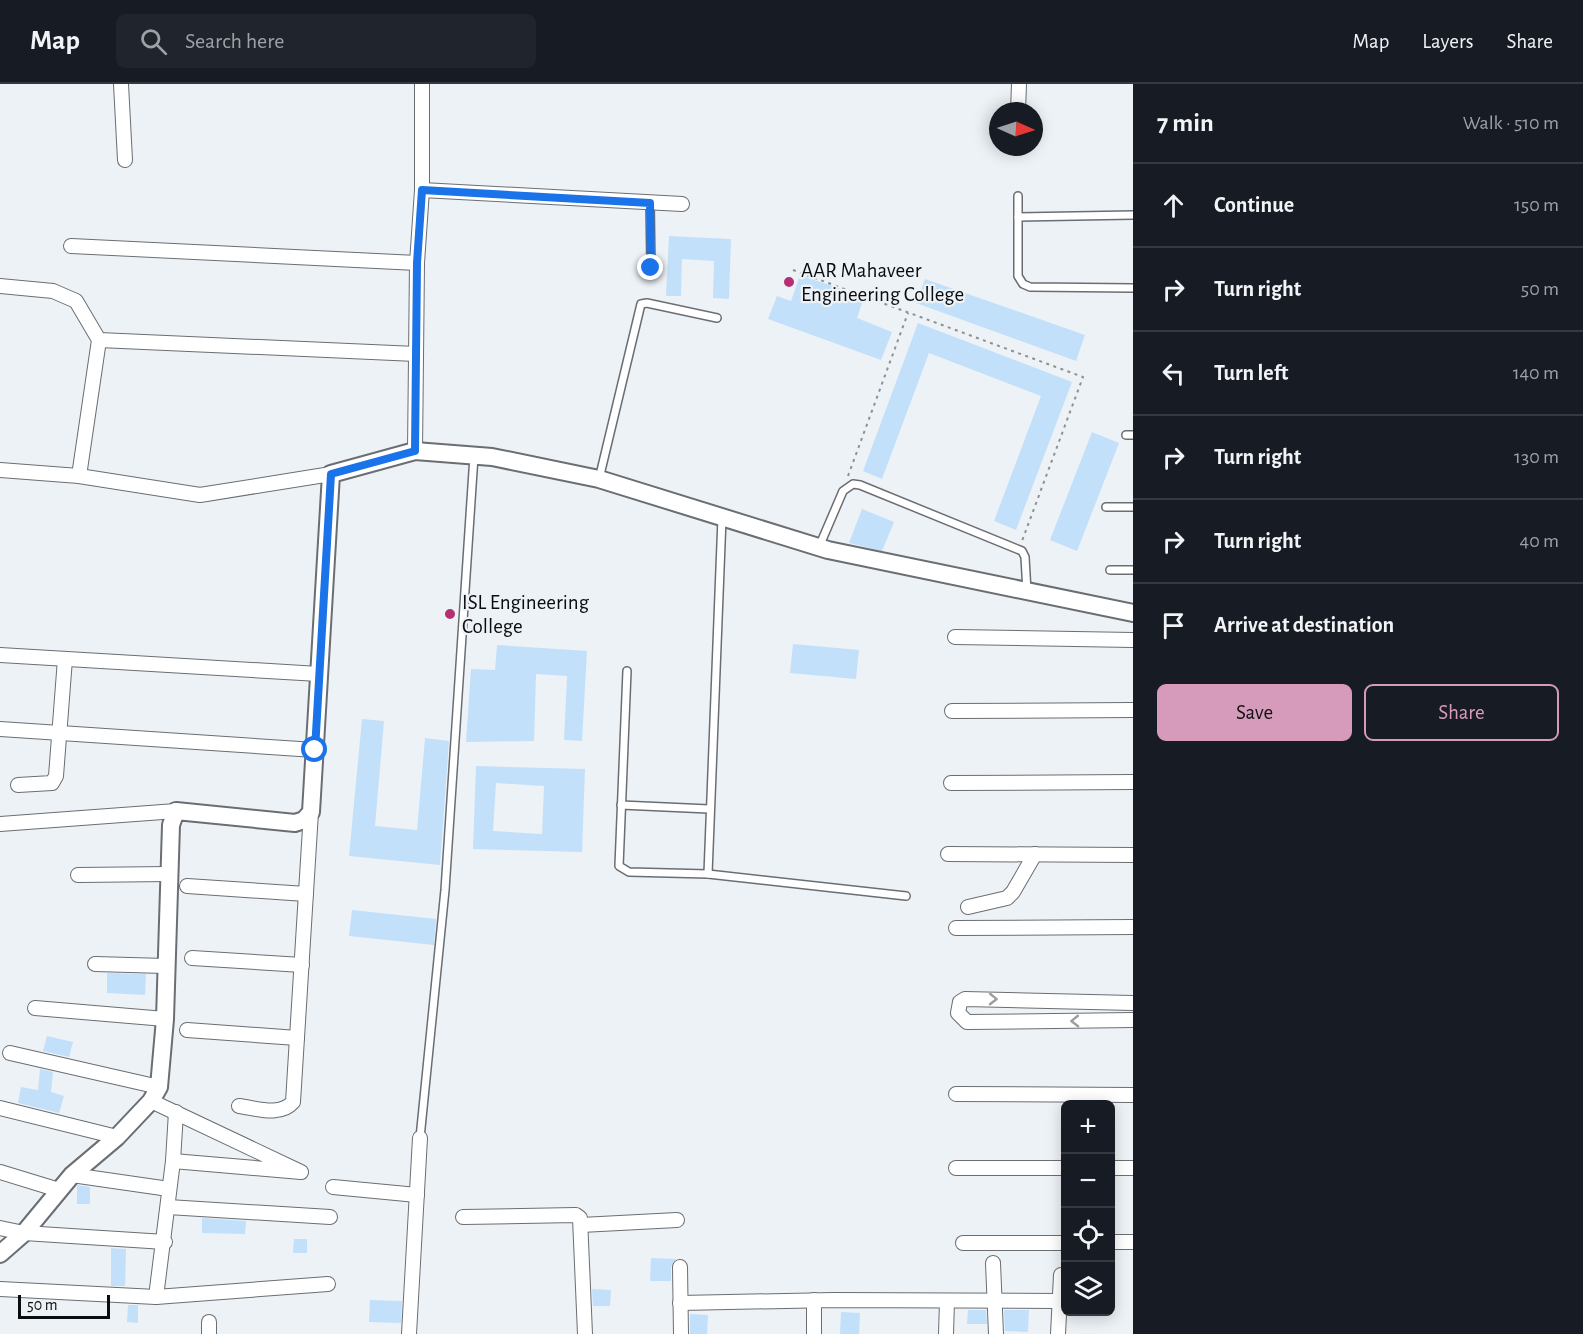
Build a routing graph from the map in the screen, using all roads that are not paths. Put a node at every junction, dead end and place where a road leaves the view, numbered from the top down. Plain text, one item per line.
1 (121, 84) edge
2 (422, 84) edge
3 (1019, 84) edge
4 (1018, 102) edge
5 (125, 159) dead end
6 (422, 190) junction
7 (1018, 196) dead end
8 (650, 203) junction
9 (682, 204) dead end
10 (1133, 215) edge
11 (1018, 217) junction
12 (71, 246) dead end
13 (417, 263) junction
14 (651, 268) dead end
15 (0, 286) edge
16 (1133, 288) edge
17 (717, 318) dead end
18 (99, 340) junction
19 (416, 354) junction
20 (415, 451) junction
21 (474, 455) junction
22 (0, 470) edge
23 (331, 474) junction
24 (79, 476) junction
25 (599, 479) junction
26 (1106, 507) dead end
27 (1133, 507) edge
28 (722, 518) junction
29 (819, 547) junction
30 (1110, 570) dead end
31 (1133, 570) edge
32 (1027, 593) junction
33 (1133, 613) edge
34 (955, 637) dead end
35 (1133, 640) edge
36 (0, 655) edge
37 (65, 659) junction
38 (627, 671) dead end
39 (319, 674) junction
40 (1133, 710) edge
41 (952, 711) dead end
42 (0, 729) edge
43 (58, 733) junction
44 (315, 750) junction
45 (1133, 782) edge
46 (951, 783) dead end
47 (18, 785) dead end
48 (621, 805) junction
49 (709, 808) junction
50 (176, 811) junction
51 (311, 812) junction
52 (0, 824) edge
53 (1035, 854) junction
54 (948, 855) dead end
55 (1133, 855) edge
56 (169, 874) junction
57 (708, 874) junction
58 (78, 875) dead end
59 (187, 886) dead end
60 (306, 894) junction
61 (906, 896) dead end
62 (968, 907) dead end
63 (1133, 927) edge
64 (956, 928) dead end
65 (192, 958) dead end
66 (95, 964) dead end
67 (302, 965) junction
68 (165, 966) junction
69 (1133, 1003) edge
70 (35, 1008) dead end
71 (165, 1019) junction
72 (1133, 1020) edge
73 (188, 1030) dead end
74 (297, 1038) junction
75 (10, 1053) dead end
76 (155, 1094) junction
77 (956, 1094) dead end
78 (1133, 1095) edge
79 (239, 1106) dead end
80 (0, 1108) edge
81 (176, 1112) junction
82 (117, 1137) junction
83 (420, 1138) joint
84 (174, 1161) junction
85 (956, 1168) dead end
86 (1061, 1168) edge
87 (1115, 1168) edge
88 (1133, 1168) edge
89 (0, 1172) edge
90 (72, 1175) junction
91 (333, 1187) dead end
92 (169, 1189) junction
93 (58, 1190) junction
94 (417, 1195) junction
95 (168, 1208) junction
96 (330, 1217) dead end
97 (463, 1217) dead end
98 (677, 1221) dead end
99 (581, 1225) junction
100 (0, 1228) edge
101 (24, 1233) junction
102 (165, 1242) junction
103 (1115, 1242) edge
104 (1133, 1242) edge
105 (963, 1243) dead end
106 (1061, 1243) edge
107 (0, 1254) edge
108 (993, 1263) dead end
109 (680, 1266) dead end
110 (1061, 1275) dead end
111 (328, 1284) dead end
112 (0, 1289) edge
113 (156, 1297) junction
114 (814, 1300) junction
115 (947, 1301) junction
116 (995, 1301) junction
117 (1059, 1301) junction
118 (680, 1303) junction
119 (409, 1334) edge
120 (585, 1334) edge
121 (681, 1334) edge
122 (814, 1334) edge
123 (946, 1334) edge
124 (996, 1334) edge
125 (1058, 1334) edge

1 - 5 street
2 - 6 street
3 - 4 street
6 - 8 street
6 - 13 street
7 - 11 lane
8 - 9 street
8 - 14 lane
10 - 11 lane
11 - 16 lane
12 - 13 street
13 - 19 street
15 - 18 street
17 - 25 lane
18 - 19 street
18 - 24 street
19 - 20 street
20 - 21 street
20 - 23 street
21 - 25 street
21 - 83 lane
22 - 24 street
23 - 24 street
23 - 39 street
25 - 28 street
26 - 27 lane
28 - 29 street
28 - 49 lane
29 - 32 street
29 - 32 lane
30 - 31 lane
32 - 33 street
34 - 35 street
36 - 37 street
37 - 39 street
37 - 43 street
38 - 48 lane
39 - 44 street
40 - 41 street
42 - 43 street
43 - 44 street
43 - 47 street
44 - 51 street
45 - 46 street
48 - 49 lane
48 - 57 lane
49 - 57 lane
50 - 51 street
50 - 52 street
50 - 56 street
51 - 60 street
53 - 54 street
53 - 55 street
53 - 62 street
56 - 58 street
56 - 68 street
57 - 61 lane
59 - 60 street
60 - 67 street
63 - 64 street
65 - 67 street
66 - 68 street
67 - 74 street
68 - 71 street
72 -> 69 street
70 - 71 street
71 - 76 street
73 - 74 street
74 - 79 street
75 - 76 street
76 - 81 street
76 - 82 street
77 - 78 street
80 - 82 street
81 - 84 street
81 - 84 street
82 - 90 street
83 - 94 street
84 - 92 street
85 - 86 street
87 - 88 street
89 - 93 street
90 - 92 street
90 - 93 street
91 - 94 street
92 - 95 street
93 - 101 street
94 - 119 street
95 - 96 street
95 - 102 street
97 - 99 street
98 - 99 street
99 - 120 street
100 - 101 street
101 - 102 street
101 - 107 street
102 - 113 street
103 - 104 street
105 - 106 street
108 - 116 street
109 - 118 street
110 - 117 street
111 - 113 street
112 - 113 street
114 - 115 street
114 - 118 street
114 - 122 street
115 - 116 street
115 - 123 street
116 - 117 street
116 - 124 street
117 - 125 street
118 - 121 street

